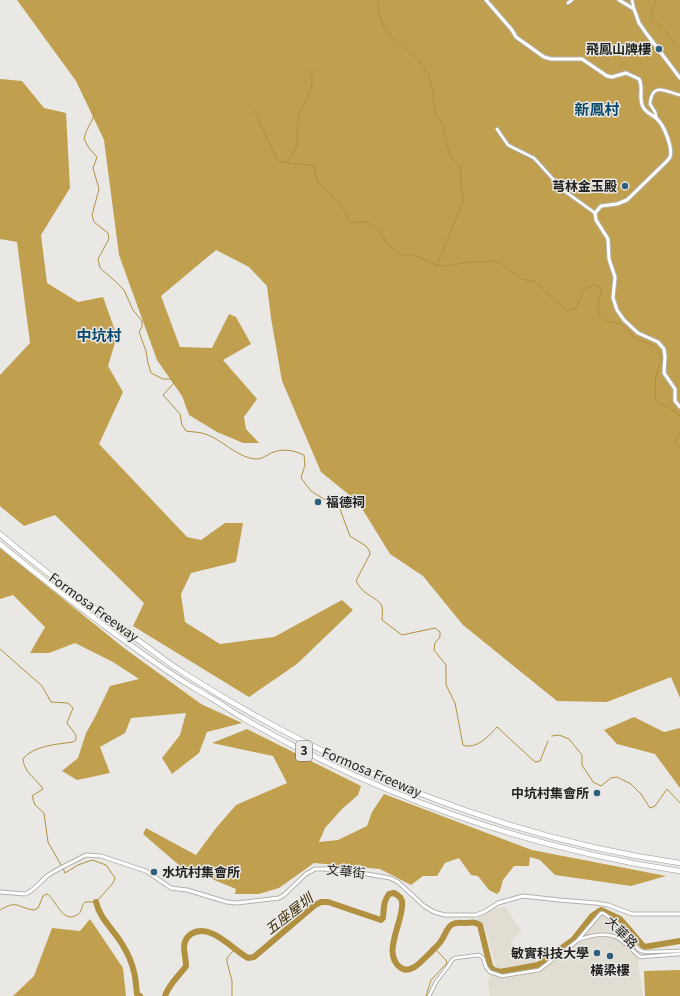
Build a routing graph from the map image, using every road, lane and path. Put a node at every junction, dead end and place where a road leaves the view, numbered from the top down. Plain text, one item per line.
1 (486, 0) edge
2 (572, 0) edge
3 (619, 0) edge
4 (632, 0) edge
5 (568, 3) dead end
6 (634, 9) junction
7 (680, 78) edge
8 (680, 95) edge
9 (657, 118) junction
10 (497, 129) dead end
11 (595, 213) junction
12 (680, 407) edge
13 (0, 534) edge
14 (0, 544) edge
15 (680, 864) edge
16 (680, 871) edge
17 (0, 892) edge
18 (680, 914) edge
19 (577, 940) junction
20 (680, 951) edge
21 (680, 954) edge
22 (429, 996) edge

1 - 9 street
2 - 5 street
3 - 6 street
4 - 6 street
6 - 7 street
8 - 9 street
9 - 11 street
10 - 11 street
11 - 12 street
13 - 15 highway, Formosa Freeway / 3
14 - 16 highway, Formosa Freeway / 3
17 - 18 street, 文華街
19 - 20 street, 大華路
19 - 21 street, 大華路
19 - 22 street, 大華路

